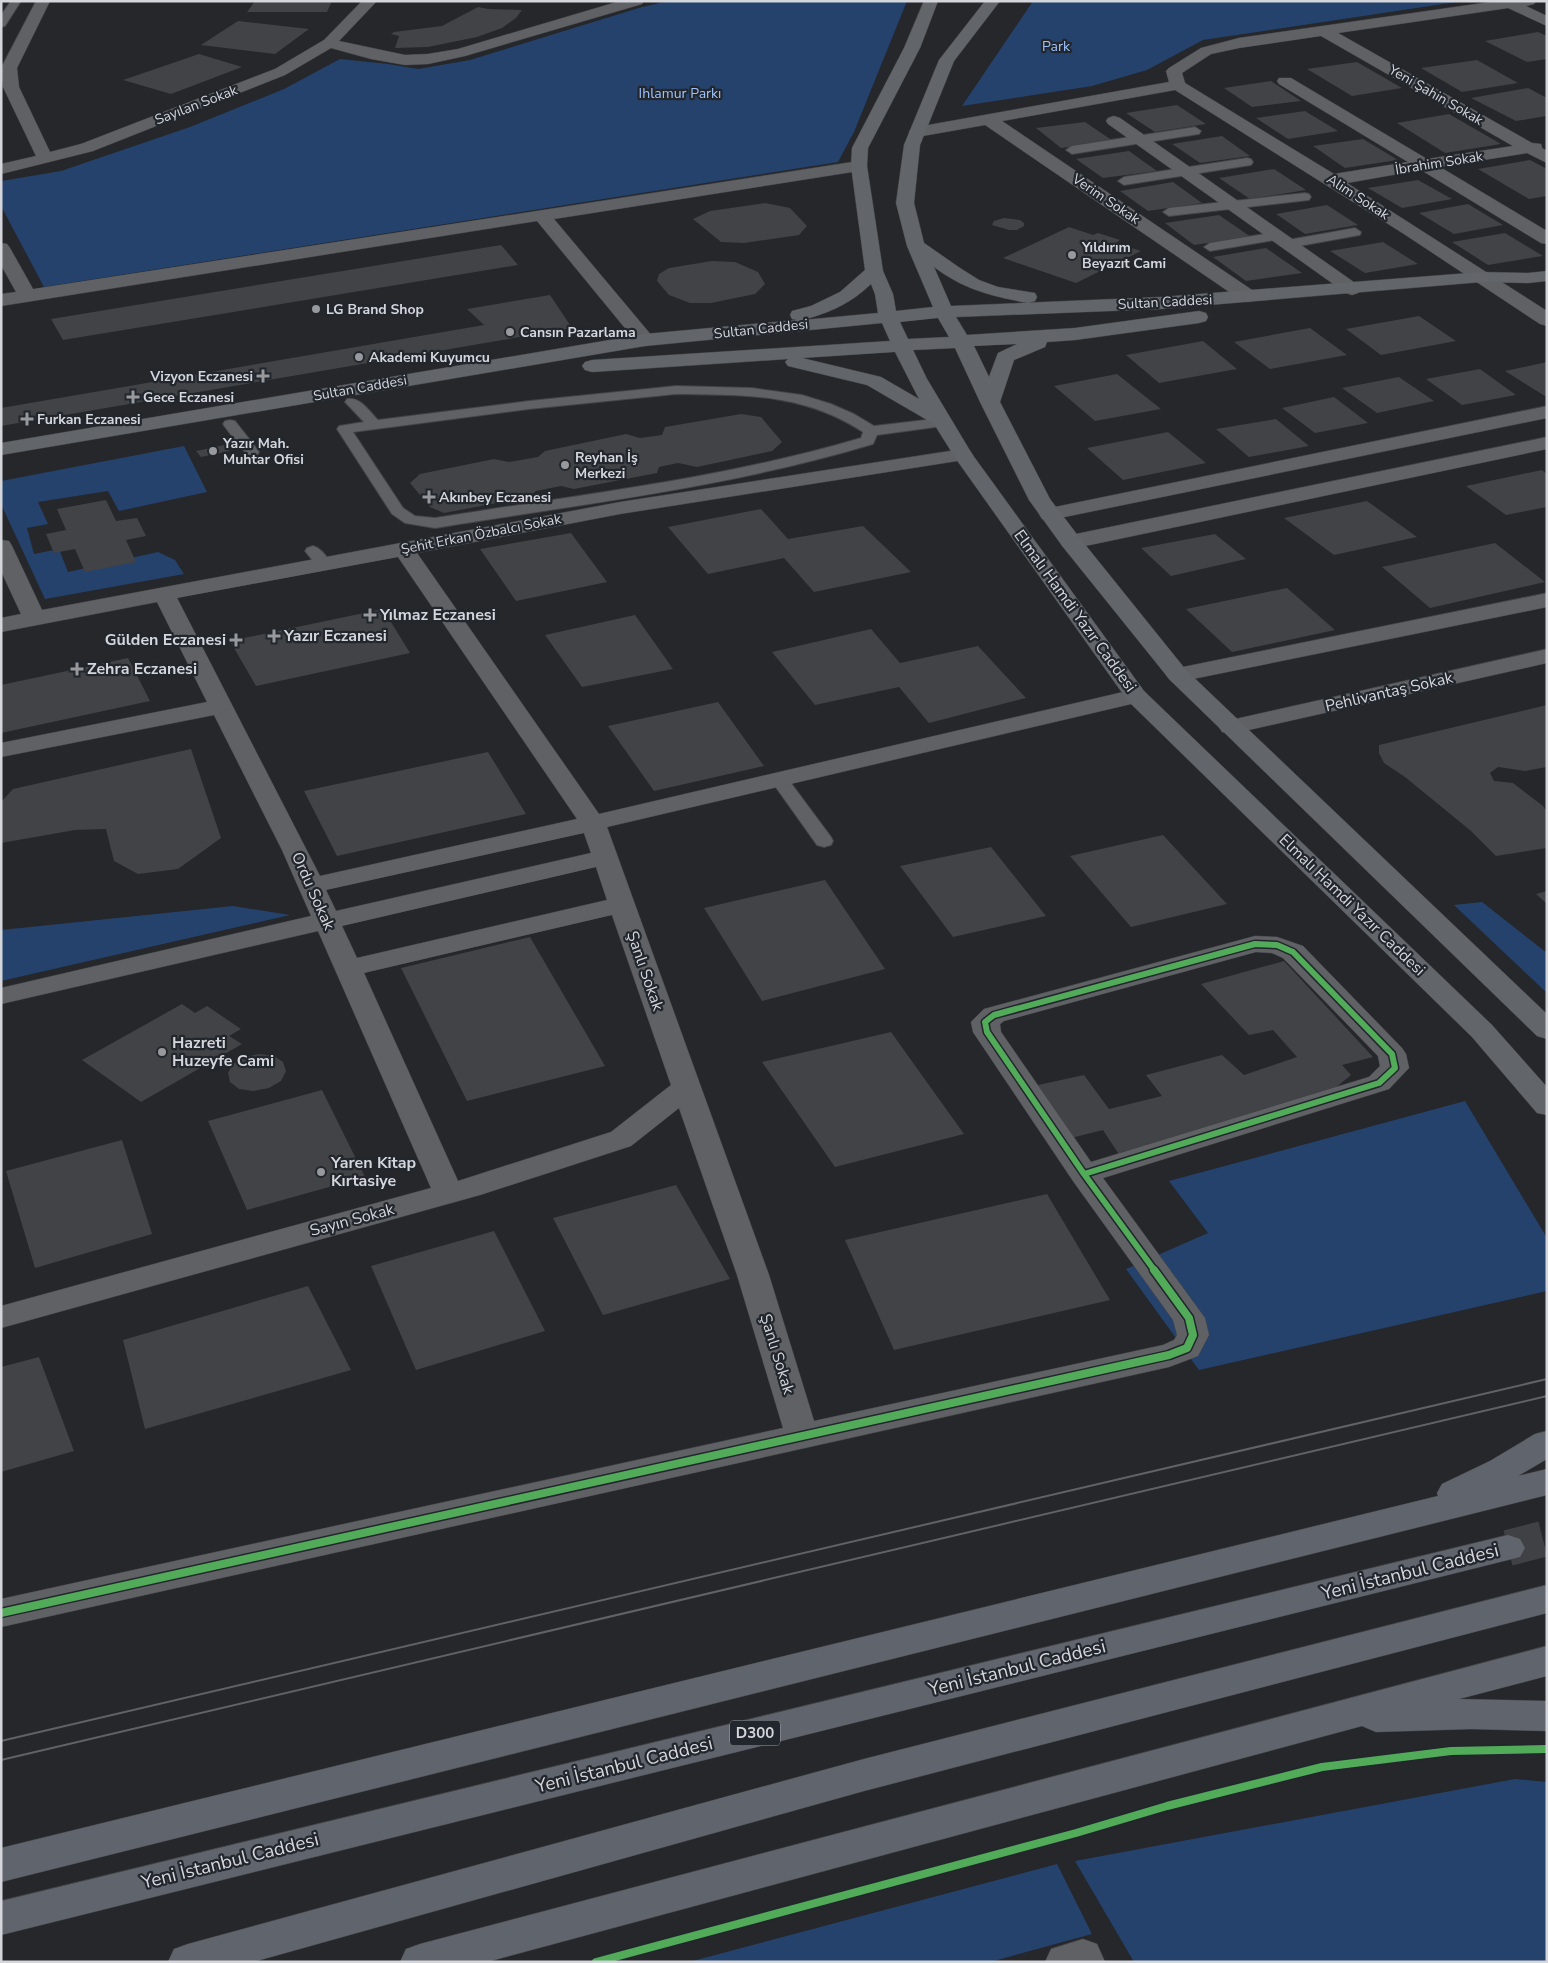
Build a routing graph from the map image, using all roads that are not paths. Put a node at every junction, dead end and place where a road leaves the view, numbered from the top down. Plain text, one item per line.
1 (16, 1) edge
2 (43, 1) edge
3 (370, 1) edge
4 (636, 1) edge
5 (931, 1) edge
6 (993, 1) edge
7 (1529, 1) edge
8 (1511, 4) junction
9 (1547, 22) edge
10 (1, 24) edge
11 (1325, 32) junction
12 (329, 43) junction
13 (1176, 78) junction
14 (1285, 82) dead end
15 (988, 119) junction
16 (1114, 122) dead end
17 (1195, 131) dead end
18 (917, 132) junction
19 (1140, 140) junction
20 (1547, 145) edge
21 (1528, 148) junction
22 (1072, 150) dead end
23 (45, 158) junction
24 (1547, 158) edge
25 (1247, 162) dead end
26 (1425, 165) junction
27 (859, 166) junction
28 (1, 169) edge
29 (1186, 172) junction
30 (1331, 180) junction
31 (1124, 181) dead end
32 (1305, 197) dead end
33 (1232, 205) junction
34 (1169, 212) dead end
35 (542, 216) junction
36 (1355, 232) dead end
37 (1547, 239) edge
38 (1282, 240) junction
39 (916, 246) junction
40 (1210, 247) dead end
41 (1, 248) edge
42 (874, 271) junction
43 (1547, 276) edge
44 (1489, 281) junction
45 (1352, 289) junction
46 (27, 295) junction
47 (1248, 296) junction
48 (1, 300) edge
49 (1104, 305) junction
50 (944, 312) junction
51 (888, 316) junction
52 (1547, 320) edge
53 (742, 331) junction
54 (1075, 334) junction
55 (704, 335) junction
56 (645, 340) junction
57 (959, 341) junction
58 (900, 345) junction
59 (724, 357) junction
60 (352, 402) junction
61 (990, 402) junction
62 (1547, 412) edge
63 (943, 422) junction
64 (230, 424) junction
65 (375, 425) junction
66 (870, 431) junction
67 (1547, 443) edge
68 (1, 449) edge
69 (252, 452) dead end
70 (963, 455) junction
71 (1, 464) edge
72 (575, 508) junction
73 (1050, 514) junction
74 (1071, 542) junction
75 (1, 546) edge
76 (403, 548) junction
77 (164, 594) junction
78 (1547, 600) edge
79 (34, 618) junction
80 (1, 625) edge
81 (1547, 656) edge
82 (1178, 675) junction
83 (1136, 696) junction
84 (221, 706) junction
85 (1231, 727) junction
86 (1, 750) edge
87 (779, 779) junction
88 (593, 823) junction
89 (824, 840) dead end
90 (605, 857) junction
91 (311, 886) junction
92 (622, 905) junction
93 (327, 920) junction
94 (348, 968) junction
95 (1, 996) edge
96 (1547, 1030) edge
97 (686, 1088) junction
98 (1547, 1106) edge
99 (1084, 1174) junction
100 (449, 1194) junction
101 (1, 1317) edge
102 (802, 1435) junction
103 (1547, 1443) edge
104 (1546, 1482) edge
105 (1394, 1520) junction
106 (1508, 1548) tunnel mouth
107 (1547, 1599) edge
108 (1, 1613) edge
109 (1547, 1661) edge
110 (1547, 1716) edge
111 (1327, 1719) junction
112 (1, 1865) edge
113 (1, 1918) edge
114 (188, 1962) edge
115 (420, 1962) edge
116 (1066, 1962) edge
117 (1085, 1962) edge

1 - 10 lane
2 - 23 street
3 - 12 street, Sayılan Sokak
4 - 12 street
5 - 27 main road, Elmalı Hamdi Yazır Caddesi
6 - 18 main road
7 - 8 street
8 - 9 street
8 - 11 street
11 - 13 street
11 - 21 street, Yeni Şahin Sokak
12 - 23 street, Sayılan Sokak
13 - 15 street
13 - 30 street, Alim Sokak
14 - 26 street
15 - 18 street
15 - 47 street, Verim Sokak
16 - 19 street
17 - 19 lane
18 - 39 main road
19 - 22 lane
19 - 29 street
20 - 21 street, İbrahim Sokak
21 - 24 street, Yeni Şahin Sokak
21 - 26 street, İbrahim Sokak
23 - 28 street, Sayılan Sokak
25 - 29 lane
26 - 30 street, İbrahim Sokak
26 - 37 street
27 - 35 street
27 - 42 main road, Elmalı Hamdi Yazır Caddesi
29 - 31 lane
29 - 33 street
30 - 44 street, Alim Sokak
32 - 33 lane
33 - 34 lane
33 - 38 street
35 - 46 street
35 - 56 street
36 - 38 lane
38 - 40 lane
38 - 45 street
39 - 49 main road
39 - 50 main road
41 - 46 street
42 - 51 main road, Elmalı Hamdi Yazır Caddesi
42 - 53 main road
43 - 44 main road, Sultan Caddesi
44 - 45 main road, Sultan Caddesi
44 - 52 street, Alim Sokak
44 - 54 main road, Sultan Caddesi
45 - 47 main road, Sultan Caddesi
46 - 48 street
47 - 49 main road, Sultan Caddesi
49 - 50 main road, Sultan Caddesi
50 - 51 main road, Sultan Caddesi
50 - 57 main road
51 - 53 main road, Sultan Caddesi
51 - 58 main road, Elmalı Hamdi Yazır Caddesi
53 - 55 main road, Sultan Caddesi
54 - 57 main road
54 - 61 main road
55 - 56 main road, Sultan Caddesi
55 - 59 main road
56 - 68 main road, Sultan Caddesi
57 - 58 main road
57 - 61 main road
58 - 59 main road
58 - 63 main road, Elmalı Hamdi Yazır Caddesi
59 - 60 main road, Sultan Caddesi
59 - 63 main road
60 - 64 main road, Sultan Caddesi
60 - 65 lane
61 - 73 main road
62 - 73 street
63 - 66 lane
63 - 70 main road, Elmalı Hamdi Yazır Caddesi
64 - 69 lane
64 - 71 main road, Sultan Caddesi
65 - 66 lane
65 - 72 lane
66 - 72 lane
67 - 74 street
70 - 72 street, Şehit Erkan Özbalcı Sokak
70 - 83 main road, Elmalı Hamdi Yazır Caddesi
72 - 76 street, Şehit Erkan Özbalcı Sokak
73 - 74 main road
74 - 82 main road
75 - 79 street
76 - 77 street, Şehit Erkan Özbalcı Sokak
76 - 88 street, Şanlı Sokak
77 - 79 street, Şehit Erkan Özbalcı Sokak
77 - 84 street, Ordu Sokak
78 - 82 street
79 - 80 street, Şehit Erkan Özbalcı Sokak
81 - 85 street, Pehlivantaş Sokak
82 - 85 main road
83 - 87 street
83 - 98 main road, Elmalı Hamdi Yazır Caddesi
84 - 86 street
84 - 91 street, Ordu Sokak
85 - 96 main road
87 - 88 street
87 - 89 lane
88 - 90 street, Şanlı Sokak
88 - 91 street
90 - 92 street, Şanlı Sokak
90 - 93 street
91 - 93 street, Ordu Sokak
92 - 94 street
92 - 97 street, Şanlı Sokak
93 - 94 street, Ordu Sokak
93 - 95 street
94 - 100 street, Ordu Sokak
97 - 100 street, Sayın Sokak
97 - 102 street, Şanlı Sokak
99 - 99 street
99 - 102 street
100 - 101 street, Sayın Sokak
102 - 108 street
103 - 105 highway
104 - 105 highway
105 - 112 highway
106 - 113 highway, Yeni İstanbul Caddesi / D300
107 - 114 highway
109 - 111 highway
110 - 111 highway
111 - 115 highway
116 - 117 street

